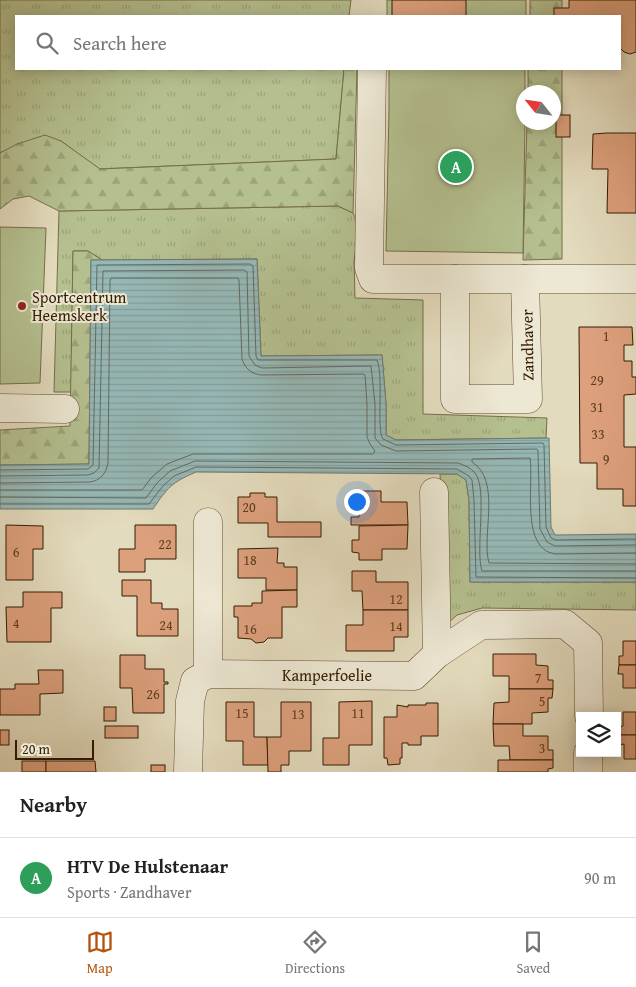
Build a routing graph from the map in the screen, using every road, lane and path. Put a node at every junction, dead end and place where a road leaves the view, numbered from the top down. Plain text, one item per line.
1 (372, 70) edge
2 (455, 279) junction
3 (525, 279) junction
4 (636, 279) edge
5 (0, 408) edge
6 (65, 409) dead end
7 (434, 492) dead end
8 (208, 522) dead end
9 (437, 654) junction
10 (208, 674) junction
11 (589, 712) edge
12 (588, 757) edge
13 (188, 772) edge
14 (588, 772) edge

1 - 2 street
2 - 3 street
2 - 3 street, Zandhaver
3 - 4 street
5 - 6 street
7 - 9 street
8 - 10 street
9 - 10 street, Kamperfoelie
9 - 11 street, Kamperfoelie
10 - 13 street
12 - 14 street

